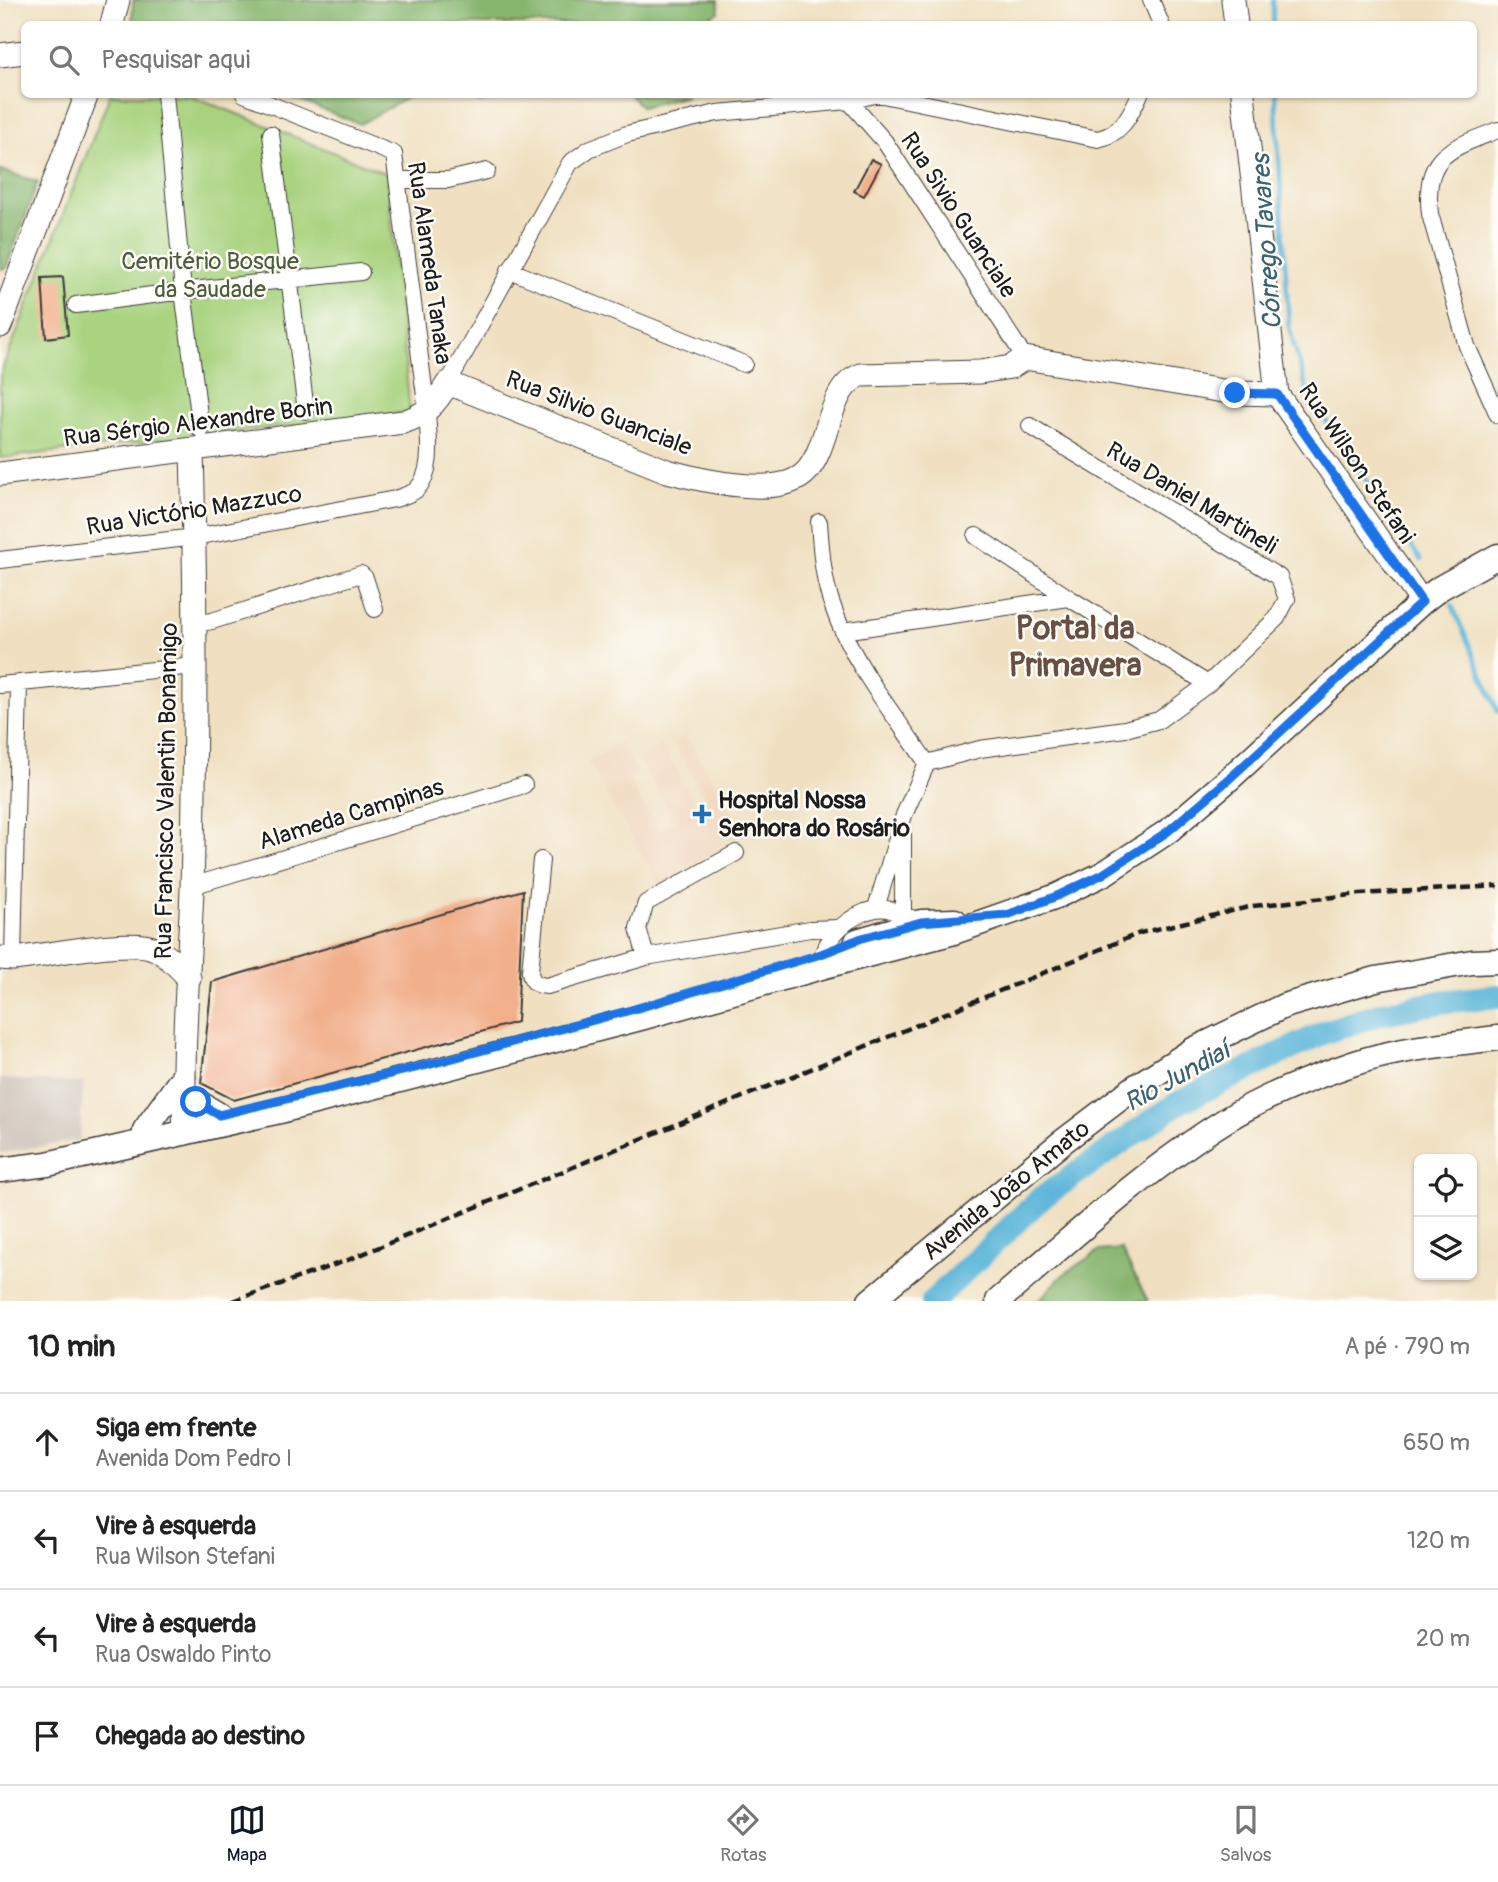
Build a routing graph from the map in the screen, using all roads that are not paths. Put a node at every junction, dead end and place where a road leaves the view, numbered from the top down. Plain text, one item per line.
1 (118, 0) edge
2 (1151, 0) edge
3 (1233, 0) edge
4 (113, 21) edge
5 (1160, 21) edge
6 (1236, 21) edge
7 (21, 52) edge
8 (0, 55) edge
9 (86, 98) edge
10 (165, 98) edge
11 (254, 98) edge
12 (861, 98) edge
13 (898, 98) edge
14 (1138, 98) edge
15 (1243, 98) edge
16 (849, 101) junction
17 (1498, 130) edge
18 (271, 134) dead end
19 (487, 171) dead end
20 (398, 180) junction
21 (509, 270) junction
22 (361, 272) dead end
23 (289, 280) junction
24 (183, 290) junction
25 (76, 304) dead end
26 (0, 327) edge
27 (1025, 358) junction
28 (744, 364) dead end
29 (448, 383) junction
30 (1277, 394) junction
31 (306, 411) dead end
32 (427, 412) junction
33 (1498, 415) edge
34 (1030, 426) dead end
35 (196, 440) junction
36 (0, 474) edge
37 (395, 499) joint
38 (819, 522) dead end
39 (976, 536) dead end
40 (195, 537) junction
41 (1498, 556) edge
42 (0, 560) edge
43 (1069, 598) junction
44 (1422, 602) junction
45 (374, 610) dead end
46 (195, 624) junction
47 (843, 631) junction
48 (195, 666) junction
49 (19, 683) junction
50 (1208, 684) junction
51 (0, 685) edge
52 (927, 763) junction
53 (524, 785) dead end
54 (904, 815) junction
55 (736, 853) dead end
56 (541, 860) dead end
57 (192, 886) junction
58 (876, 908) junction
59 (1007, 915) junction
60 (912, 919) junction
61 (837, 928) junction
62 (951, 933) junction
63 (646, 957) junction
64 (7, 959) edge
65 (1498, 961) edge
66 (819, 962) junction
67 (189, 978) junction
68 (1498, 1038) edge
69 (184, 1085) junction
70 (219, 1115) junction
71 (185, 1128) junction
72 (145, 1130) junction
73 (0, 1158) edge
74 (0, 1170) edge
75 (870, 1301) edge
76 (998, 1301) edge

1 - 4 street
2 - 5 street
3 - 6 street
7 - 8 street
9 - 26 street
10 - 24 street
11 - 20 street, Rua Alameda Tanaka
12 - 16 street
13 - 14 street
15 - 30 street, Rua Wilson Stefani
16 - 21 street
16 - 27 street, Rua Sivio Guanciale
17 - 33 street
18 - 23 street
19 - 20 street
20 - 32 street, Rua Alameda Tanaka
21 - 28 street
21 - 29 street
22 - 23 street
23 - 24 street
23 - 31 street
24 - 25 street
24 - 35 street
27 - 29 street, Rua Silvio Guanciale
27 - 30 street
29 - 32 street
30 - 44 street, Rua Wilson Stefani
32 - 35 street, Rua Sérgio Alexandre Borin
32 - 37 street, Rua Alameda Tanaka
34 - 50 street, Rua Daniel Martineli
35 - 36 street, Rua Sérgio Alexandre Borin
35 - 40 street, Rua Francisco Valentin Bonamigo
37 - 40 street, Rua Victório Mazzuco
38 - 47 street
39 - 43 street
40 - 42 street, Rua Victório Mazzuco
40 - 46 street, Rua Francisco Valentin Bonamigo
41 - 44 main road
43 - 47 street
43 - 50 street
44 - 59 main road
45 - 46 street
46 - 48 street, Rua Francisco Valentin Bonamigo
47 - 52 street
48 - 49 street
48 - 57 street, Rua Francisco Valentin Bonamigo
49 - 51 street
49 - 64 street
50 - 52 street, Rua Daniel Martineli
52 - 54 street
53 - 57 street, Alameda Campinas
54 - 58 street
54 - 60 street
55 - 63 street
56 - 63 street
57 - 67 street, Rua Francisco Valentin Bonamigo
58 - 60 street
58 - 61 street
59 - 60 main road
59 - 62 main road
60 - 62 street
60 - 66 main road
61 - 63 street
61 - 66 street
62 - 66 main road
64 - 67 street
65 - 75 main road, Avenida João Amato
66 - 70 main road
66 - 71 main road
67 - 69 street, Rua Francisco Valentin Bonamigo
68 - 76 main road
69 - 70 main road
69 - 71 street, Rua Francisco Valentin Bonamigo
69 - 72 main road
70 - 71 main road
71 - 72 main road
71 - 74 main road
72 - 73 main road

